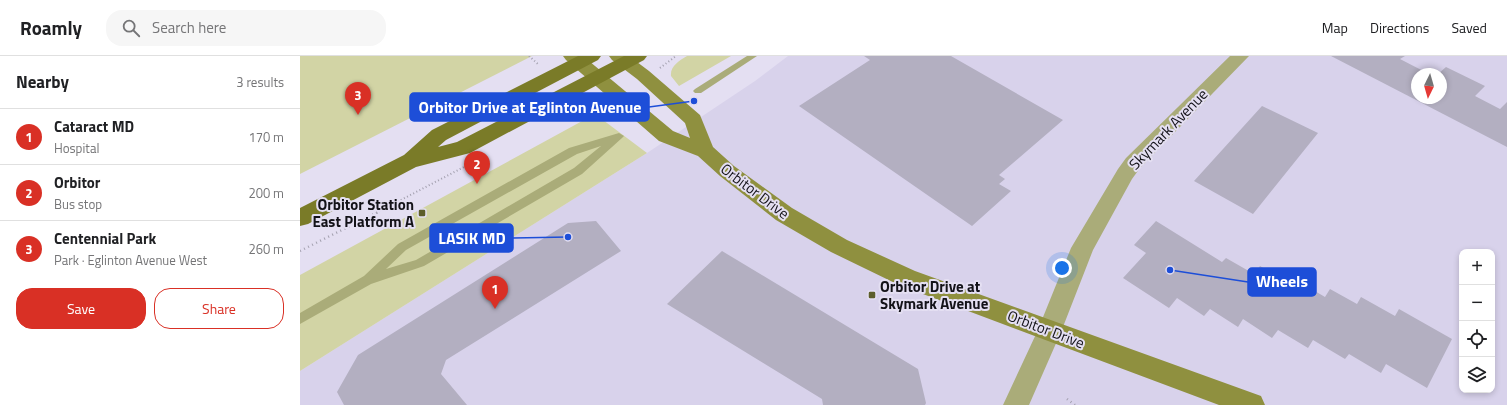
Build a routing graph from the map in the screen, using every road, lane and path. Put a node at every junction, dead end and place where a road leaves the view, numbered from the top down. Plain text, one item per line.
1 (529, 56) edge
2 (676, 56) edge
3 (753, 56) edge
4 (1240, 56) edge
5 (628, 58) edge
6 (586, 65) edge
7 (542, 68) dead end
8 (661, 68) dead end
9 (698, 91) dead end
10 (595, 106) dead end
11 (569, 113) dead end
12 (705, 151) junction
13 (469, 164) dead end
14 (300, 218) edge
15 (300, 251) edge
16 (367, 280) junction
17 (300, 319) edge
18 (1049, 332) junction
19 (1067, 399) dead end
20 (1016, 405) edge
21 (1075, 405) edge
22 (1252, 405) edge

1 - 7 path
2 - 8 path
3 - 9 lane
4 - 18 street, Skymark Avenue
5 - 6 main road
5 - 12 street, Orbitor Drive
6 - 12 street, Orbitor Drive
6 - 14 main road
10 - 11 path
12 - 18 street, Orbitor Drive
13 - 15 path
16 - 16 lane
16 - 17 lane
18 - 20 street, Skymark Avenue
18 - 22 street, Orbitor Drive
19 - 21 path

